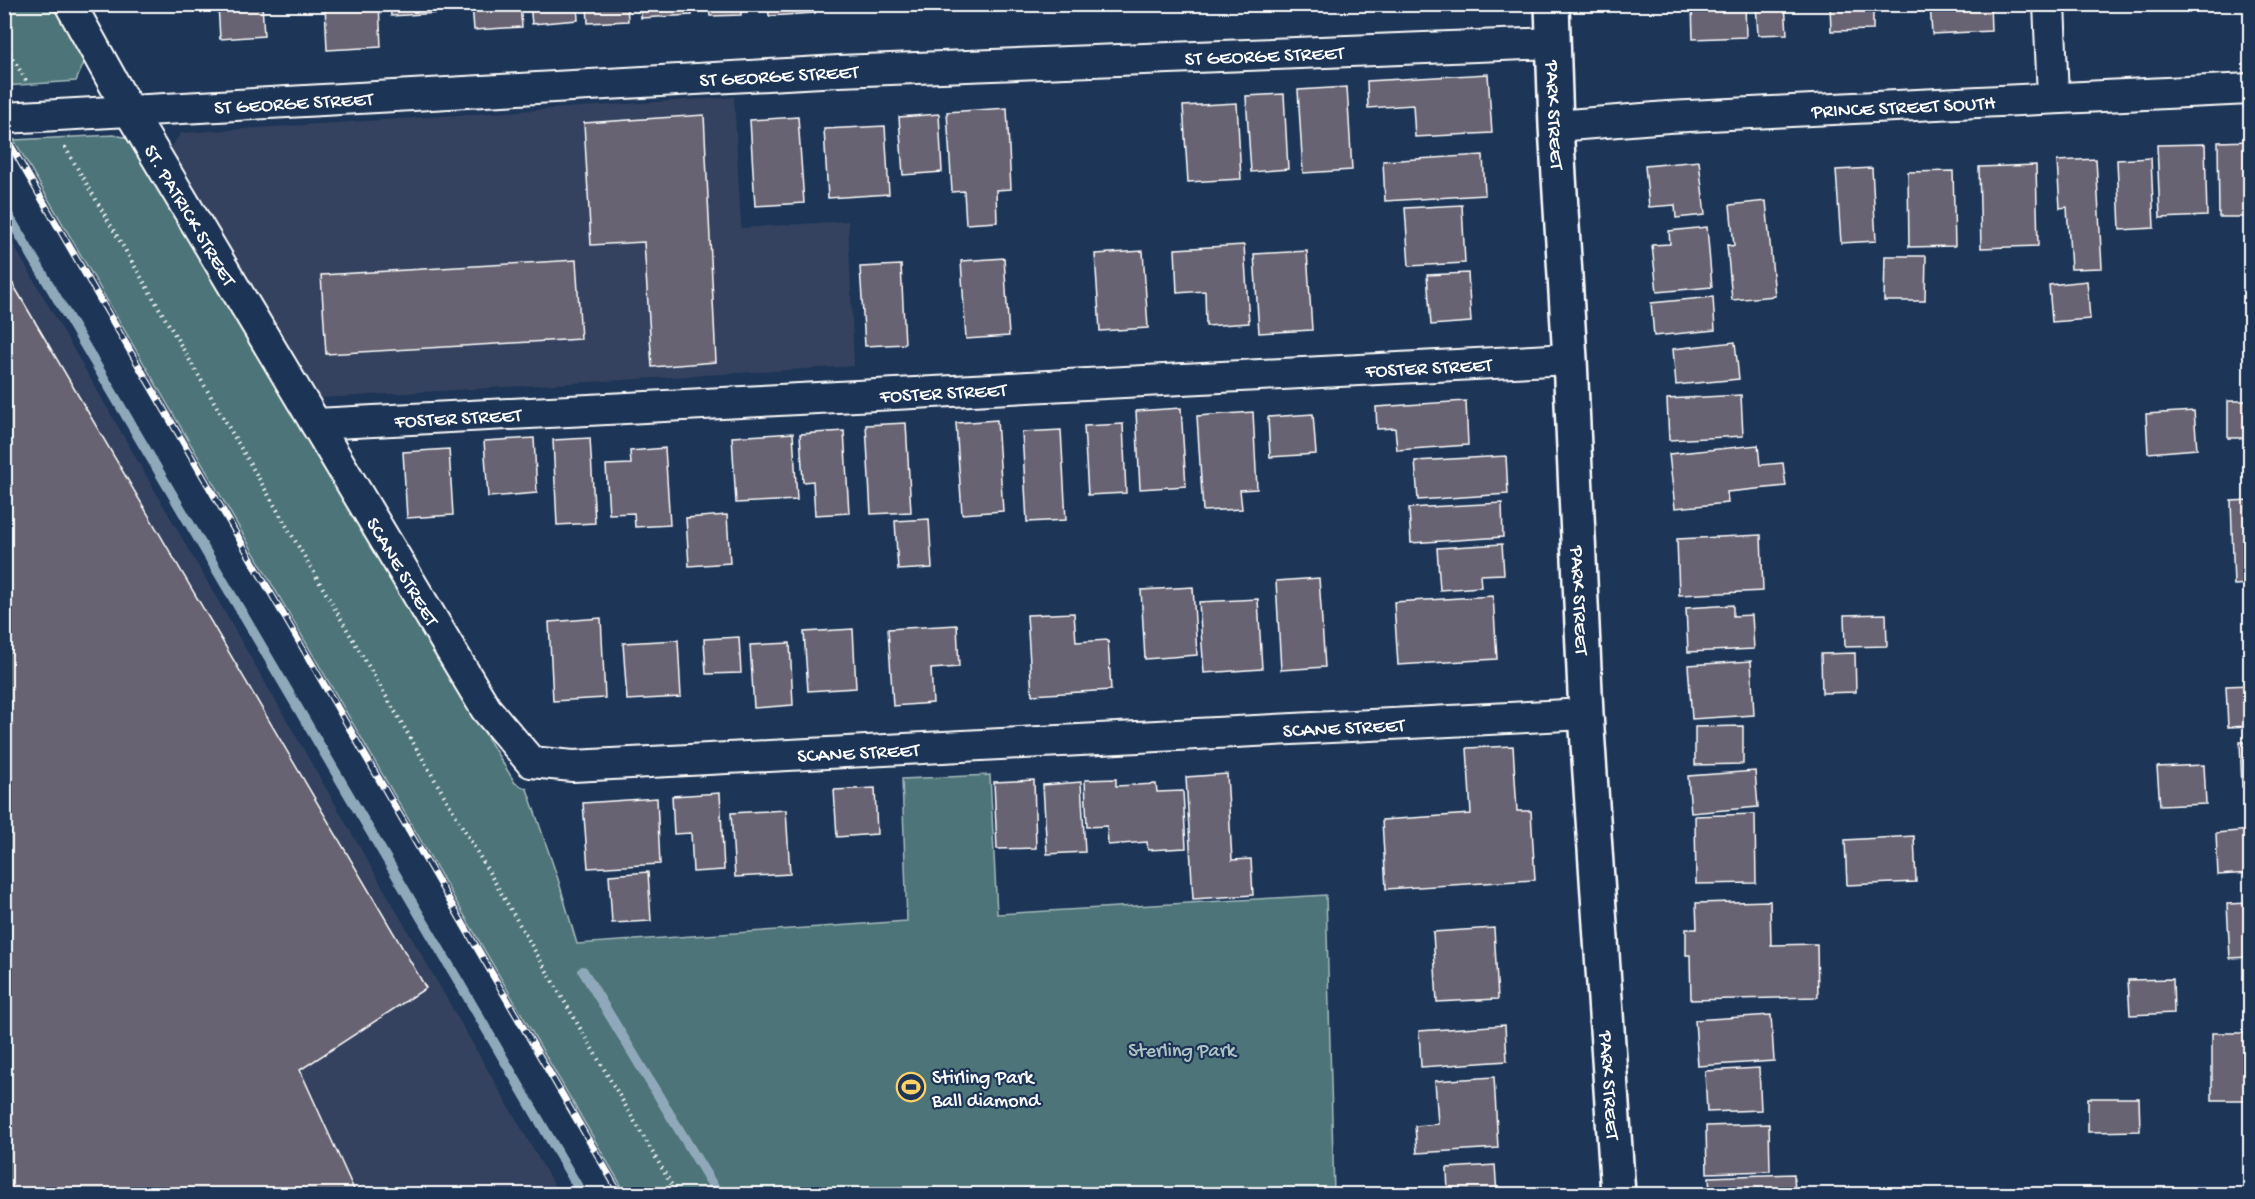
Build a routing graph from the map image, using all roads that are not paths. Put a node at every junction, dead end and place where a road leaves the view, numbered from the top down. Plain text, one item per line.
1 (70, 4) edge
2 (1552, 4) edge
3 (2049, 4) edge
4 (1553, 43) junction
5 (2250, 89) edge
6 (2054, 97) junction
7 (128, 109) junction
8 (4, 118) edge
9 (1556, 126) junction
10 (1570, 359) junction
11 (316, 424) junction
12 (1586, 714) junction
13 (1618, 1194) edge

1 - 7 street, ST. PATRICK STREET
2 - 4 street, PARK STREET
3 - 6 street
4 - 7 street, ST GEORGE STREET
4 - 9 street, PARK STREET
5 - 6 street, PRINCE STREET SOUTH
6 - 9 street, PRINCE STREET SOUTH
7 - 8 street, ST GEORGE STREET
7 - 11 street, ST. PATRICK STREET
9 - 10 street, PARK STREET
10 - 11 street, FOSTER STREET
10 - 12 street, PARK STREET
11 - 12 street, SCANE STREET
12 - 13 street, PARK STREET

